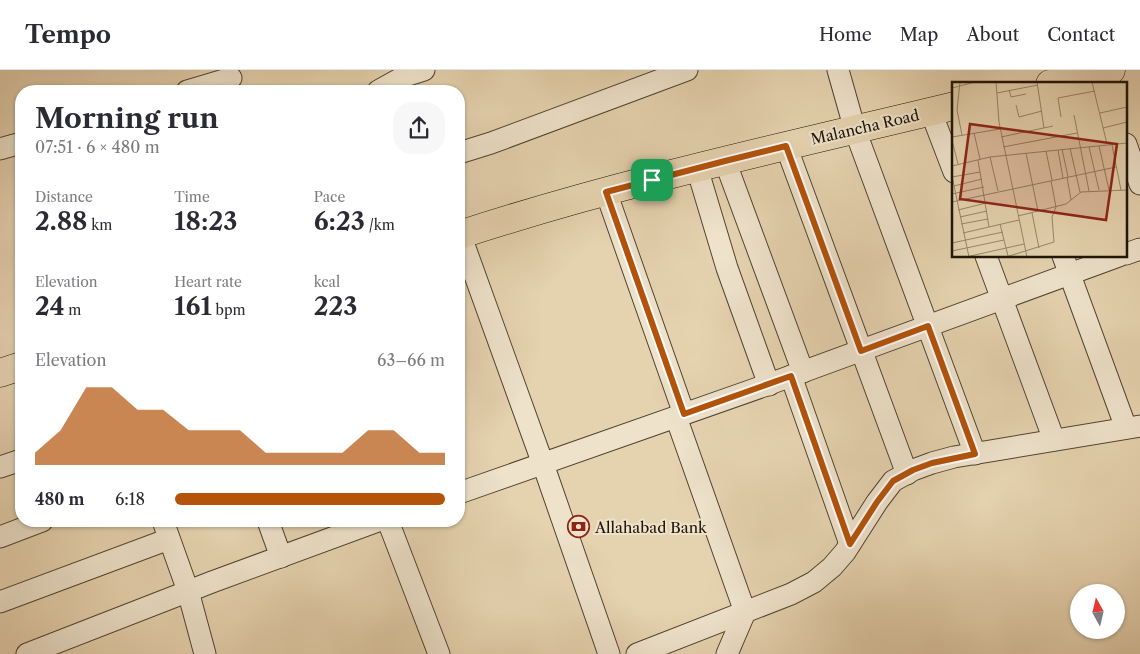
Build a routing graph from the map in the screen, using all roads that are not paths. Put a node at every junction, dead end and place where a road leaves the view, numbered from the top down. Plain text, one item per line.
1 (424, 70) edge
2 (688, 70) edge
3 (838, 70) edge
4 (1106, 75) edge
5 (1057, 78) edge
6 (232, 80) edge
7 (212, 85) edge
8 (389, 85) edge
9 (942, 109) edge
10 (855, 130) junction
11 (15, 145) edge
12 (786, 146) junction
13 (0, 149) edge
14 (1128, 150) edge
15 (465, 151) edge
16 (725, 161) junction
17 (952, 162) edge
18 (697, 168) junction
19 (1140, 184) edge
20 (606, 192) junction
21 (465, 232) edge
22 (1140, 248) edge
23 (465, 250) edge
24 (1128, 253) edge
25 (987, 258) edge
26 (1107, 258) edge
27 (1066, 265) edge
28 (1002, 299) junction
29 (928, 326) junction
30 (861, 351) junction
31 (15, 368) edge
32 (0, 374) edge
33 (797, 374) junction
34 (769, 384) junction
35 (680, 416) junction
36 (1133, 427) edge
37 (1054, 440) junction
38 (975, 454) junction
39 (15, 462) edge
40 (543, 464) junction
41 (0, 467) edge
42 (906, 474) junction
43 (465, 491) edge
44 (26, 527) edge
45 (270, 527) edge
46 (362, 527) edge
47 (390, 527) edge
48 (166, 530) edge
49 (0, 537) edge
50 (850, 544) junction
51 (281, 557) junction
52 (188, 591) junction
53 (0, 602) edge
54 (745, 612) junction
55 (27, 654) edge
56 (205, 654) edge
57 (439, 654) edge
58 (609, 654) edge
59 (637, 654) edge
60 (728, 654) edge

1 - 8 street
2 - 15 street
3 - 10 street
4 - 5 main road
6 - 7 street
9 - 10 main road, Malancha Road
9 - 17 street
10 - 12 main road, Malancha Road
10 - 29 street
11 - 13 street
12 - 16 main road, Malancha Road
12 - 30 street
14 - 19 street
16 - 18 main road, Malancha Road
16 - 33 street
18 - 20 main road, Malancha Road
18 - 34 street
20 - 21 main road, Malancha Road
20 - 35 street
22 - 24 street
23 - 40 street
25 - 28 street
26 - 27 street
27 - 28 street
27 - 36 street
28 - 29 street
28 - 37 street
29 - 30 street
29 - 38 street
30 - 33 street
30 - 42 street
31 - 32 main road
33 - 34 street
33 - 50 street
34 - 35 street
35 - 40 street
35 - 54 street
36 - 37 street
37 - 38 street
38 - 42 street
39 - 41 street
40 - 43 street
40 - 58 street
42 - 50 street
44 - 49 street
45 - 51 street
46 - 51 street
47 - 57 street
48 - 52 street
48 - 53 street
50 - 54 street
51 - 52 street
52 - 55 street
52 - 56 street
54 - 59 street
54 - 60 street

